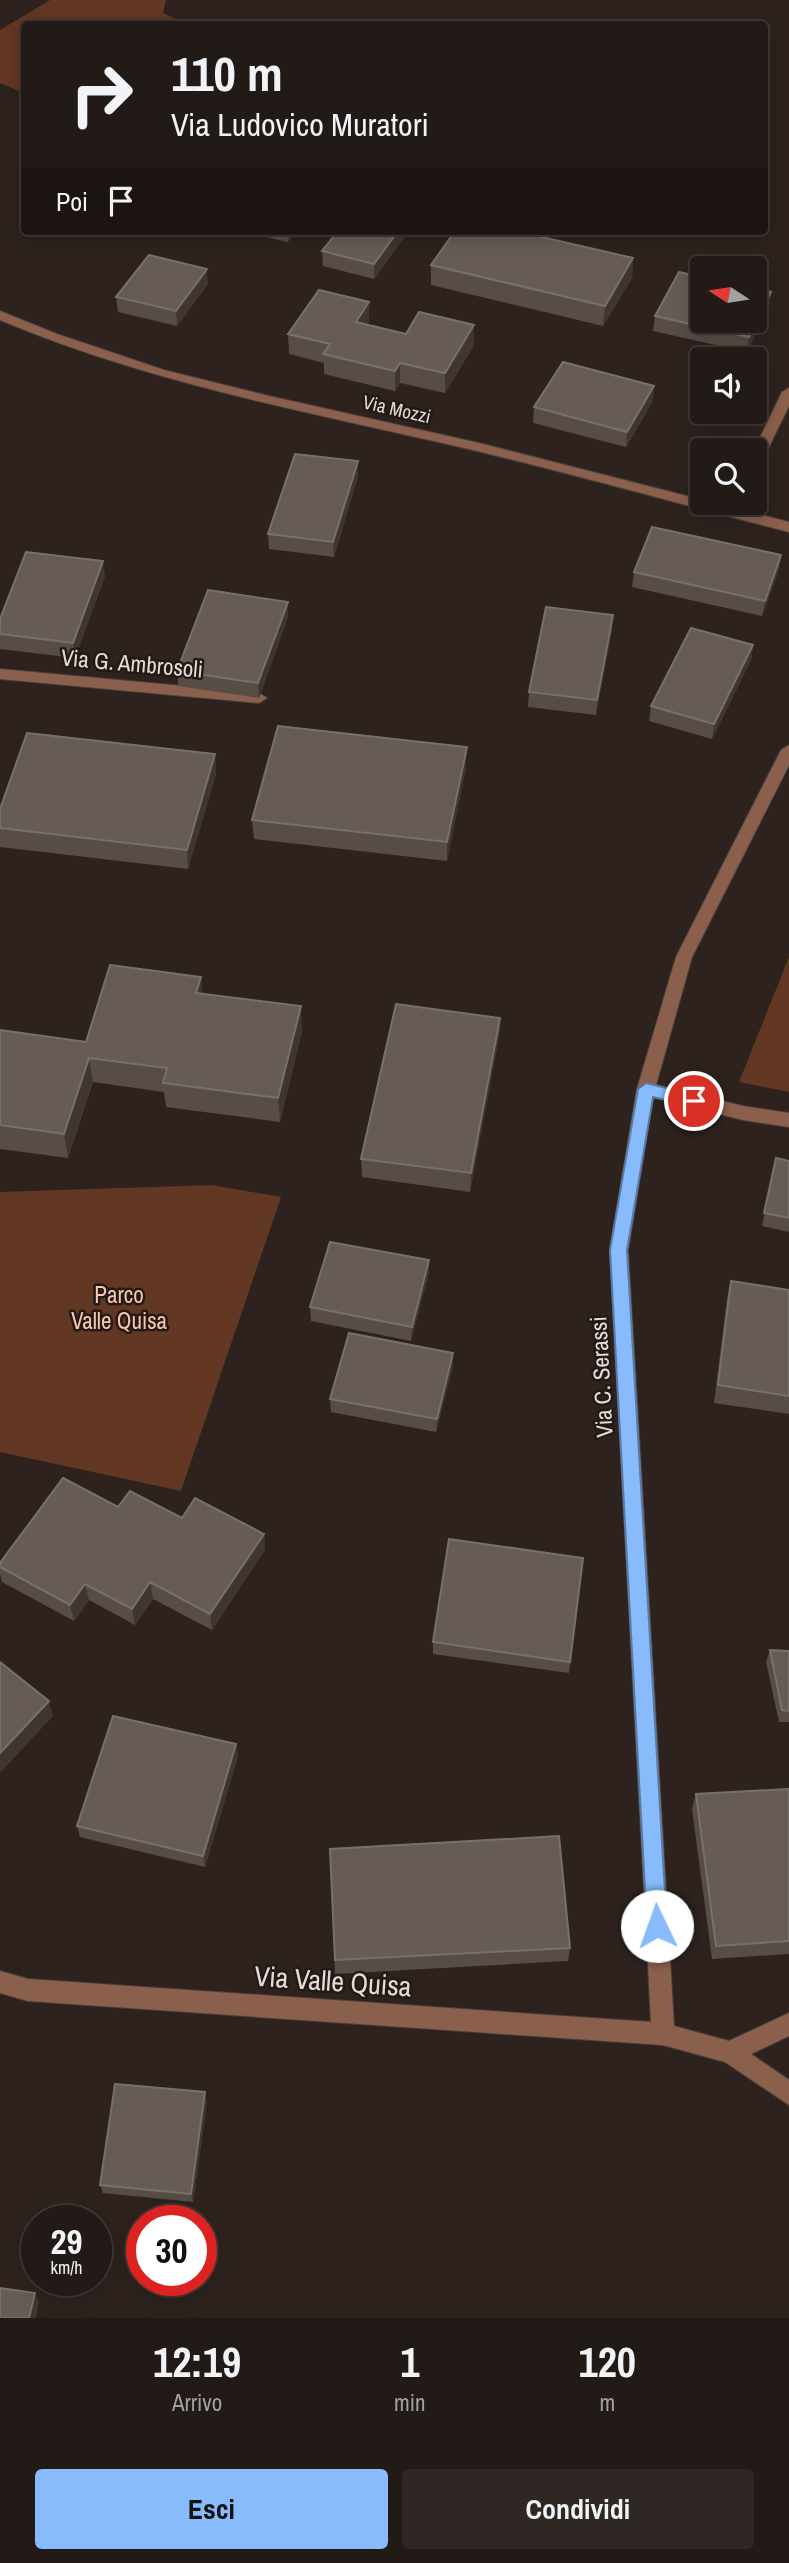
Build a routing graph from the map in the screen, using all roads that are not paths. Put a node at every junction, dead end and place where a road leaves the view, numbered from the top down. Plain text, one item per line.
1 (0, 315) edge
2 (789, 392) edge
3 (766, 438) edge
4 (690, 497) edge
5 (755, 515) edge
6 (789, 527) edge
7 (0, 674) edge
8 (259, 698) edge
9 (789, 750) edge
10 (646, 1089) junction
11 (789, 1120) edge
12 (0, 1982) edge
13 (789, 2024) edge
14 (663, 2034) junction
15 (730, 2052) junction
16 (789, 2094) edge

1 - 4 street, Via Mozzi
2 - 3 street
5 - 6 street, Via Mozzi
7 - 8 street, Via G. Ambrosoli
9 - 10 street, Via C. Serassi
10 - 11 street
10 - 14 street, Via C. Serassi
12 - 14 street, Via Valle Quisa
13 - 15 street
14 - 15 street, Via Valle Quisa
15 - 16 street

